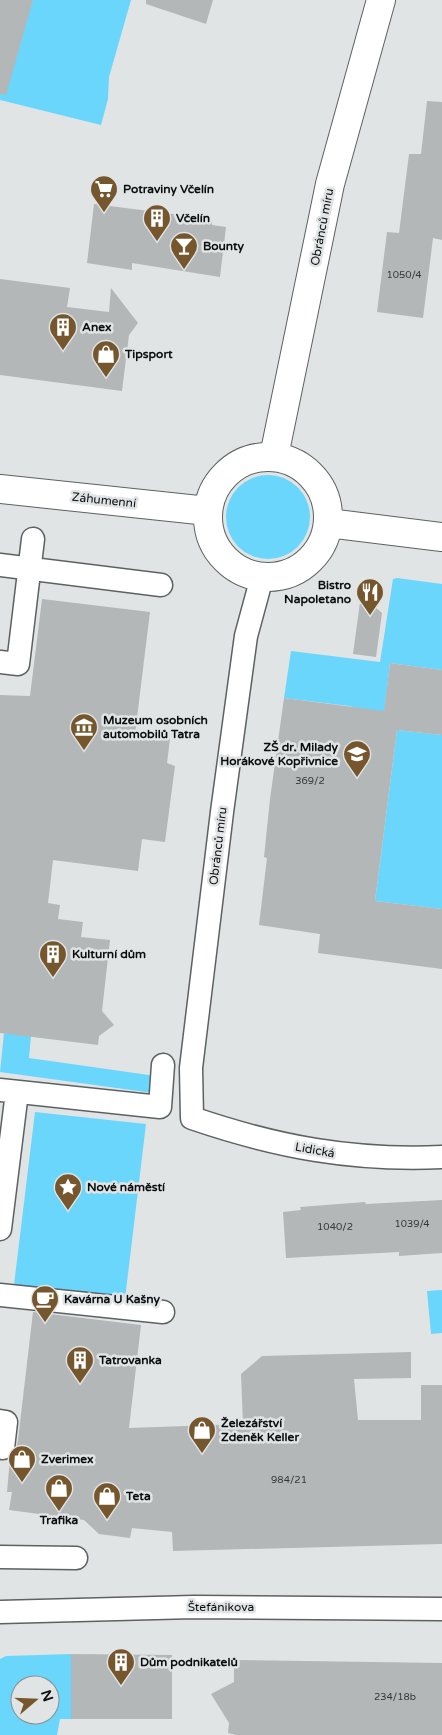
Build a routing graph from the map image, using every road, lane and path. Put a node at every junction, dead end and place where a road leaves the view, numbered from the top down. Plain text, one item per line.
1 (380, 0) edge
2 (274, 456) junction
3 (0, 489) edge
4 (208, 510) junction
5 (328, 522) junction
6 (442, 538) edge
7 (33, 539) dead end
8 (0, 565) edge
9 (30, 569) junction
10 (262, 577) junction
11 (161, 585) dead end
12 (0, 662) edge
13 (164, 1065) dead end
14 (9, 1091) edge
15 (192, 1118) joint
16 (442, 1157) edge
17 (0, 1229) edge
18 (0, 1295) edge
19 (163, 1312) dead end
20 (0, 1421) edge
21 (3, 1448) dead end
22 (0, 1557) edge
23 (76, 1558) dead end
24 (442, 1609) edge
25 (0, 1612) edge

1 - 2 main road, Obránců míru
2 - 4 main road
2 - 5 main road
3 - 4 main road, Záhumenní
4 - 10 main road
5 - 6 main road
5 - 10 main road
7 - 9 street
8 - 9 street
9 - 11 street
9 - 12 street
10 - 15 street, Obránců míru
13 - 14 street
14 - 17 street
15 - 16 street, Lidická
18 - 19 street
20 - 21 street
22 - 23 street
24 - 25 street, Štefánikova

